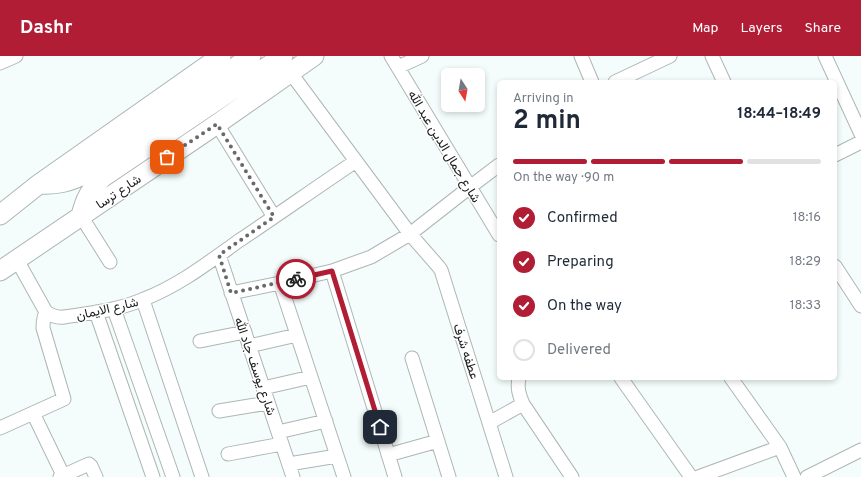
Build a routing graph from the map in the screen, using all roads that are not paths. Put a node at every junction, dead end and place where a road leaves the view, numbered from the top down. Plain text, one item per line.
1 (16, 56) edge
2 (221, 56) edge
3 (251, 56) edge
4 (314, 56) edge
5 (422, 56) edge
6 (581, 56) edge
7 (670, 56) edge
8 (712, 56) edge
9 (825, 56) edge
10 (394, 62) edge
11 (0, 63) edge
12 (287, 64) edge
13 (591, 80) edge
14 (619, 80) edge
15 (723, 80) edge
16 (836, 80) edge
17 (837, 82) edge
18 (217, 124) junction
19 (861, 134) edge
20 (861, 142) edge
21 (837, 154) edge
22 (356, 161) junction
23 (497, 167) edge
24 (39, 184) junction
25 (470, 187) junction
26 (0, 215) edge
27 (81, 216) junction
28 (274, 217) junction
29 (497, 232) edge
30 (410, 234) junction
31 (219, 255) junction
32 (17, 260) junction
33 (110, 262) dead end
34 (837, 269) edge
35 (0, 271) edge
36 (332, 271) junction
37 (280, 283) junction
38 (231, 293) junction
39 (143, 300) junction
40 (861, 306) edge
41 (114, 309) junction
42 (46, 312) junction
43 (96, 312) junction
44 (245, 332) junction
45 (297, 335) junction
46 (200, 341) dead end
47 (249, 346) junction
48 (412, 358) dead end
49 (311, 377) junction
50 (519, 380) edge
51 (622, 380) edge
52 (732, 380) edge
53 (263, 388) junction
54 (268, 403) junction
55 (523, 404) junction
56 (219, 411) dead end
57 (33, 413) junction
58 (326, 421) junction
59 (489, 423) junction
60 (0, 428) edge
61 (278, 432) junction
62 (438, 441) junction
63 (282, 444) junction
64 (780, 447) junction
65 (861, 450) edge
66 (228, 454) dead end
67 (388, 455) junction
68 (337, 456) junction
69 (289, 464) junction
70 (61, 476) edge
71 (96, 477) edge
72 (152, 477) edge
73 (173, 477) edge
74 (202, 477) edge
75 (293, 477) edge
76 (344, 477) edge
77 (395, 477) edge
78 (449, 477) edge
79 (506, 477) edge
80 (572, 477) edge
81 (691, 477) edge
82 (698, 477) edge
83 (794, 477) edge
84 (807, 477) edge

1 - 11 street
2 - 24 main road
3 - 24 main road
4 - 12 main road, شارع ترسا
5 - 10 street
6 - 13 street
7 - 14 street
8 - 15 street
9 - 16 street
10 - 25 street, شارع جمال الدين عبد الله
12 - 18 main road, شارع ترسا
12 - 22 street, عطفه شرف
12 - 27 main road
17 - 19 street
18 - 27 main road, شارع ترسا
18 - 28 street
20 - 21 street
22 - 28 street, شارع الايمان
22 - 30 street, عطفه شرف
23 - 25 street
24 - 26 main road
25 - 29 street, شارع جمال الدين عبد الله
25 - 30 street
27 - 32 main road, شارع ترسا
27 - 33 street
28 - 31 street, شارع الايمان
30 - 36 street
30 - 59 street, عطفه شرف
31 - 38 street, شارع يوسف جاد الله
31 - 39 street, شارع الايمان
32 - 35 main road, شارع ترسا
32 - 42 street
34 - 40 street
36 - 37 street
36 - 67 street
37 - 38 street
37 - 45 street
38 - 44 street, شارع يوسف جاد الله
39 - 41 street, شارع الايمان
39 - 74 street
41 - 43 street, شارع الايمان
41 - 73 street
42 - 43 street, شارع الايمان
42 - 57 street
43 - 72 street
44 - 46 street
44 - 47 street, شارع يوسف جاد الله
45 - 47 street
45 - 49 street
47 - 53 street, شارع يوسف جاد الله
48 - 62 street
49 - 53 street
49 - 58 street
50 - 55 street
51 - 81 street
52 - 64 street
53 - 54 street, شارع يوسف جاد الله
54 - 56 street
54 - 61 street, شارع يوسف جاد الله
55 - 59 street
55 - 80 street
57 - 60 street
57 - 70 street
58 - 61 street
58 - 68 street
59 - 79 street, عطفه شرف
61 - 63 street, شارع يوسف جاد الله
62 - 67 street
62 - 78 street
63 - 66 street
63 - 69 street, شارع يوسف جاد الله
64 - 82 street
64 - 83 street
65 - 84 street
67 - 77 street
68 - 69 street
68 - 76 street
69 - 75 street, شارع يوسف جاد الله
70 - 71 street

